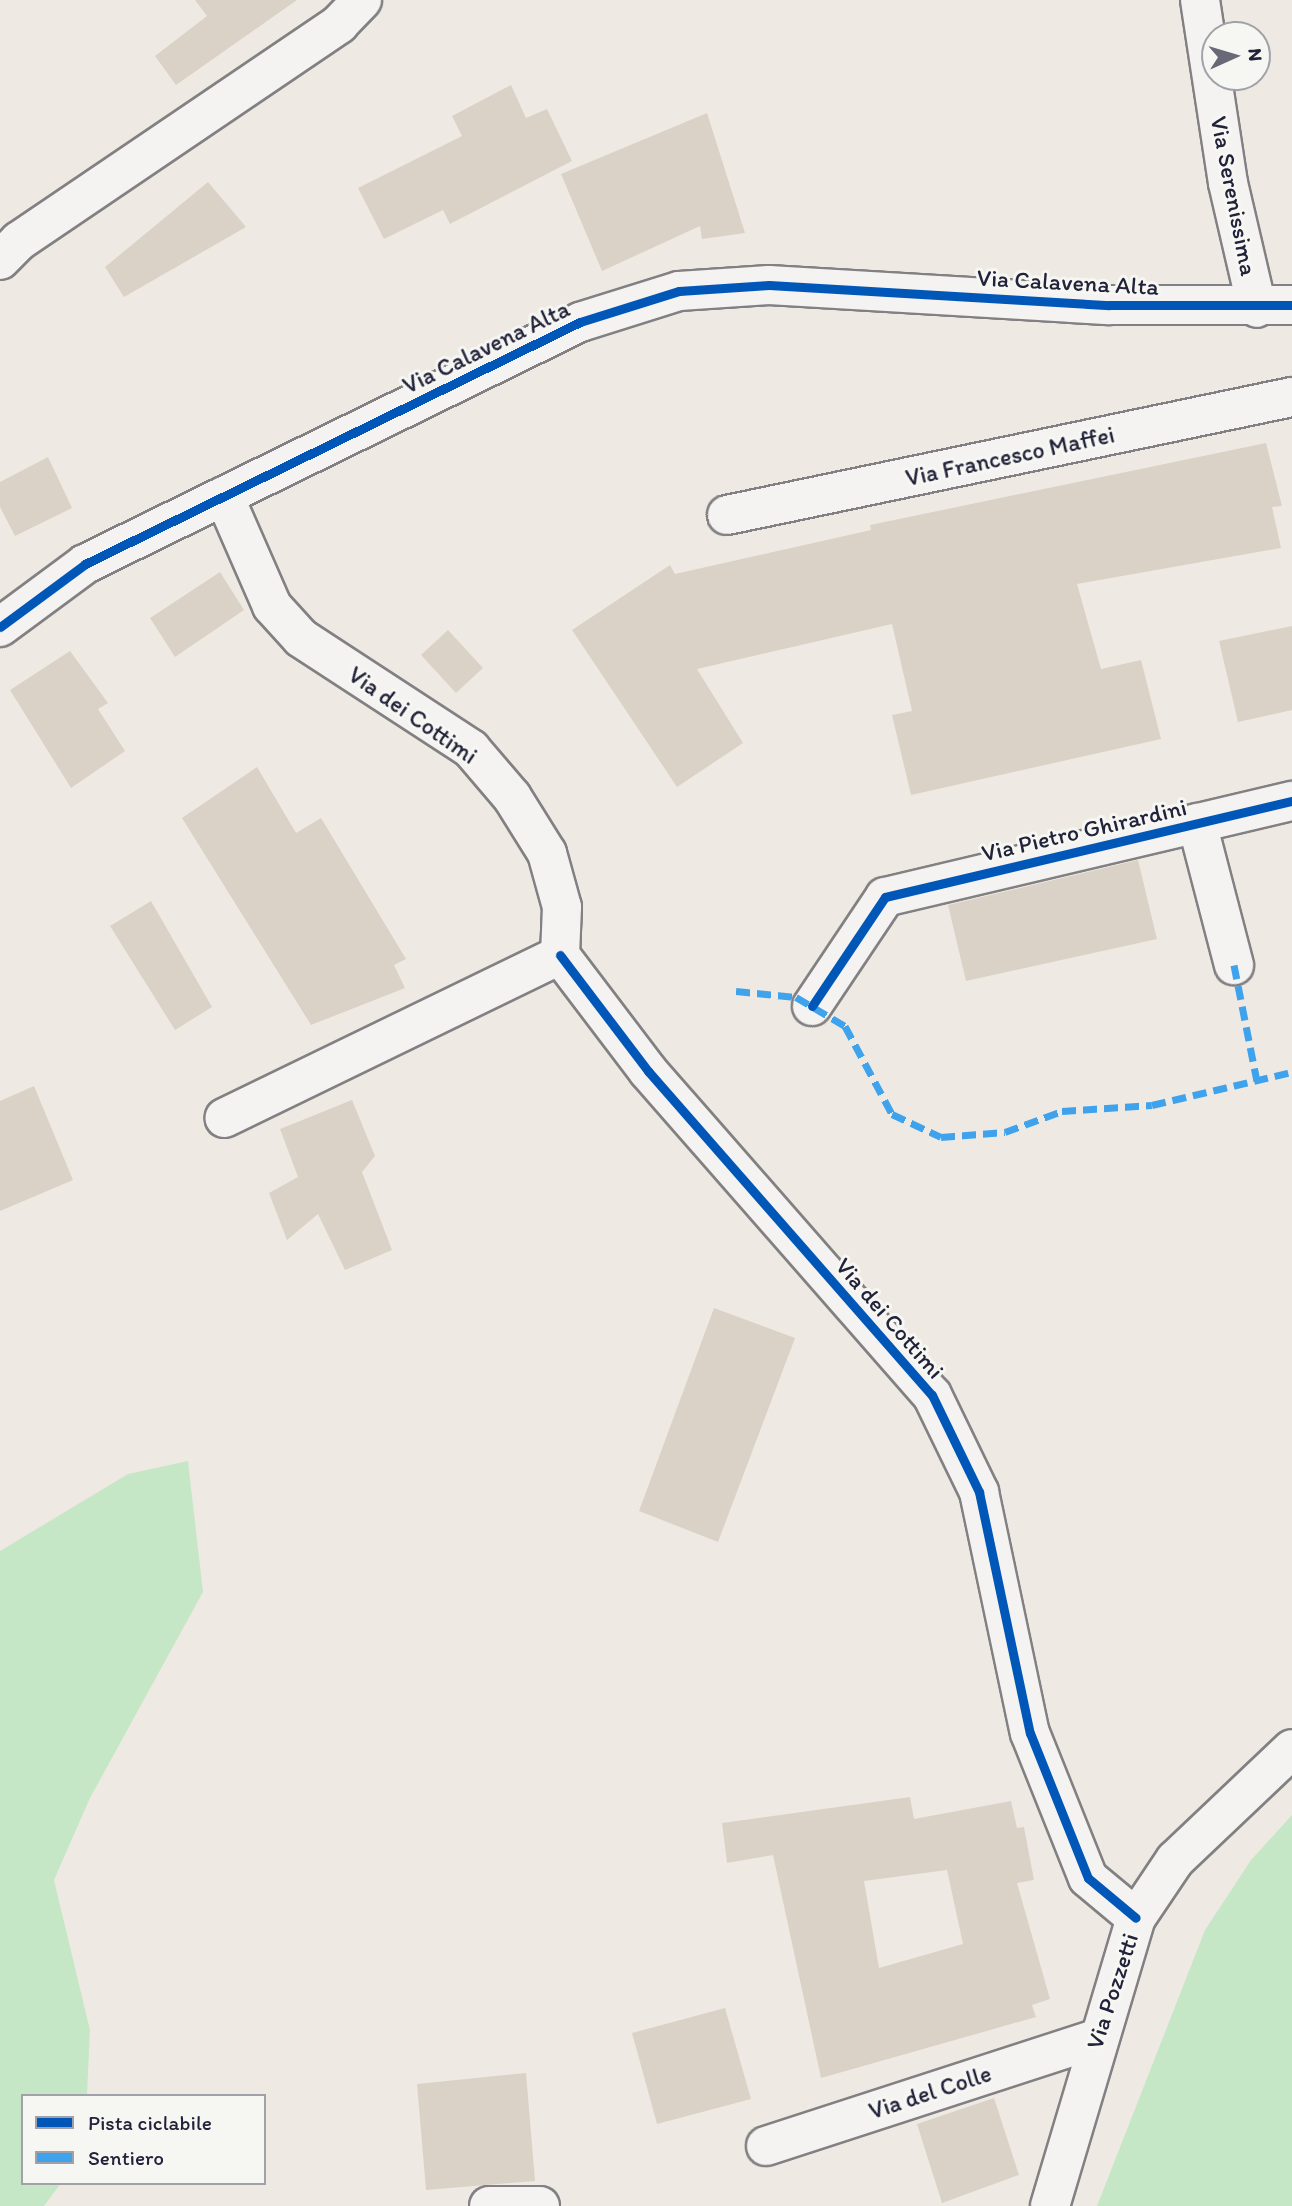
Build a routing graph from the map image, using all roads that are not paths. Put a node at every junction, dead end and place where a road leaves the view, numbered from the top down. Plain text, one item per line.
1 (362, 0) edge
2 (1200, 0) edge
3 (0, 260) edge
4 (1275, 307) edge
5 (1292, 397) edge
6 (224, 496) junction
7 (727, 515) dead end
8 (0, 627) edge
9 (1292, 801) edge
10 (1198, 823) junction
11 (561, 955) junction
12 (1234, 965) dead end
13 (811, 1006) dead end
14 (224, 1118) dead end
15 (1292, 1749) edge
16 (1136, 1918) junction
17 (1095, 2039) junction
18 (766, 2146) dead end
19 (489, 2206) edge
20 (540, 2206) edge
21 (1050, 2206) edge

1 - 3 street
2 - 4 street, Via Serenissima
4 - 6 street, Via Calavena Alta
5 - 7 street, Via Francesco Maffei
6 - 8 street, Via Calavena Alta
6 - 11 street, Via dei Cottimi
9 - 10 street, Via Pietro Ghirardini
10 - 12 street
10 - 13 street, Via Pietro Ghirardini
11 - 14 street
11 - 16 street, Via dei Cottimi
15 - 16 street, Via Pozzetti
16 - 17 street, Via Pozzetti
17 - 18 street, Via del Colle
17 - 21 street, Via Pozzetti
19 - 20 street

